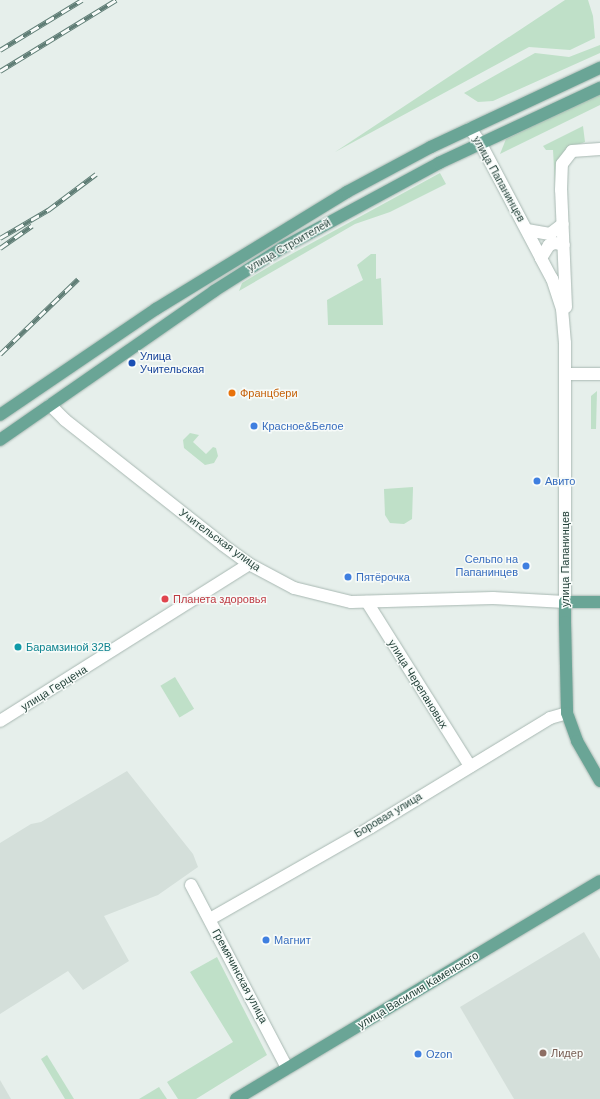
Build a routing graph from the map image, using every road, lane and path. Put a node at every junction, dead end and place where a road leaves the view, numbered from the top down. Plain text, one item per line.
1 (600, 68) edge
2 (600, 88) edge
3 (470, 128) junction
4 (481, 144) junction
5 (600, 149) edge
6 (563, 224) junction
7 (527, 230) junction
8 (564, 246) junction
9 (542, 258) junction
10 (564, 328) junction
11 (565, 374) junction
12 (600, 374) edge
13 (50, 405) junction
14 (0, 415) edge
15 (0, 440) edge
16 (249, 564) junction
17 (367, 602) junction
18 (565, 602) junction
19 (600, 602) edge
20 (567, 713) junction
21 (0, 721) edge
22 (470, 766) junction
23 (600, 781) edge
24 (600, 881) edge
25 (191, 885) dead end
26 (210, 920) junction
27 (287, 1068) junction
28 (236, 1099) edge

1 - 3 main road, улица Строителей
2 - 4 main road, улица Строителей
3 - 4 street, улица Папанинцев
3 - 14 main road, улица Строителей
4 - 7 street, улица Папанинцев
4 - 13 main road, улица Строителей
5 - 6 street, улица Папанинцев
6 - 7 street, улица Папанинцев
6 - 8 street, улица Папанинцев
7 - 9 street, улица Папанинцев
8 - 9 street
8 - 10 street, улица Папанинцев
9 - 10 street, улица Папанинцев
10 - 11 street, улица Папанинцев
11 - 12 street
11 - 18 street, улица Папанинцев
13 - 15 main road, улица Строителей
13 - 16 street, Учительская улица
16 - 17 street, Учительская улица
16 - 21 street, улица Герцена
17 - 18 street, Учительская улица
17 - 22 street, улица Черепановых
18 - 19 main road
18 - 20 main road, улица Папанинцев
20 - 22 street, Боровая улица
20 - 23 main road, улица Папанинцев
22 - 26 street, Боровая улица
24 - 27 main road, улица Василия Каменского
25 - 26 street, Гремячинская улица
26 - 27 street, Гремячинская улица
27 - 28 main road, улица Василия Каменского

